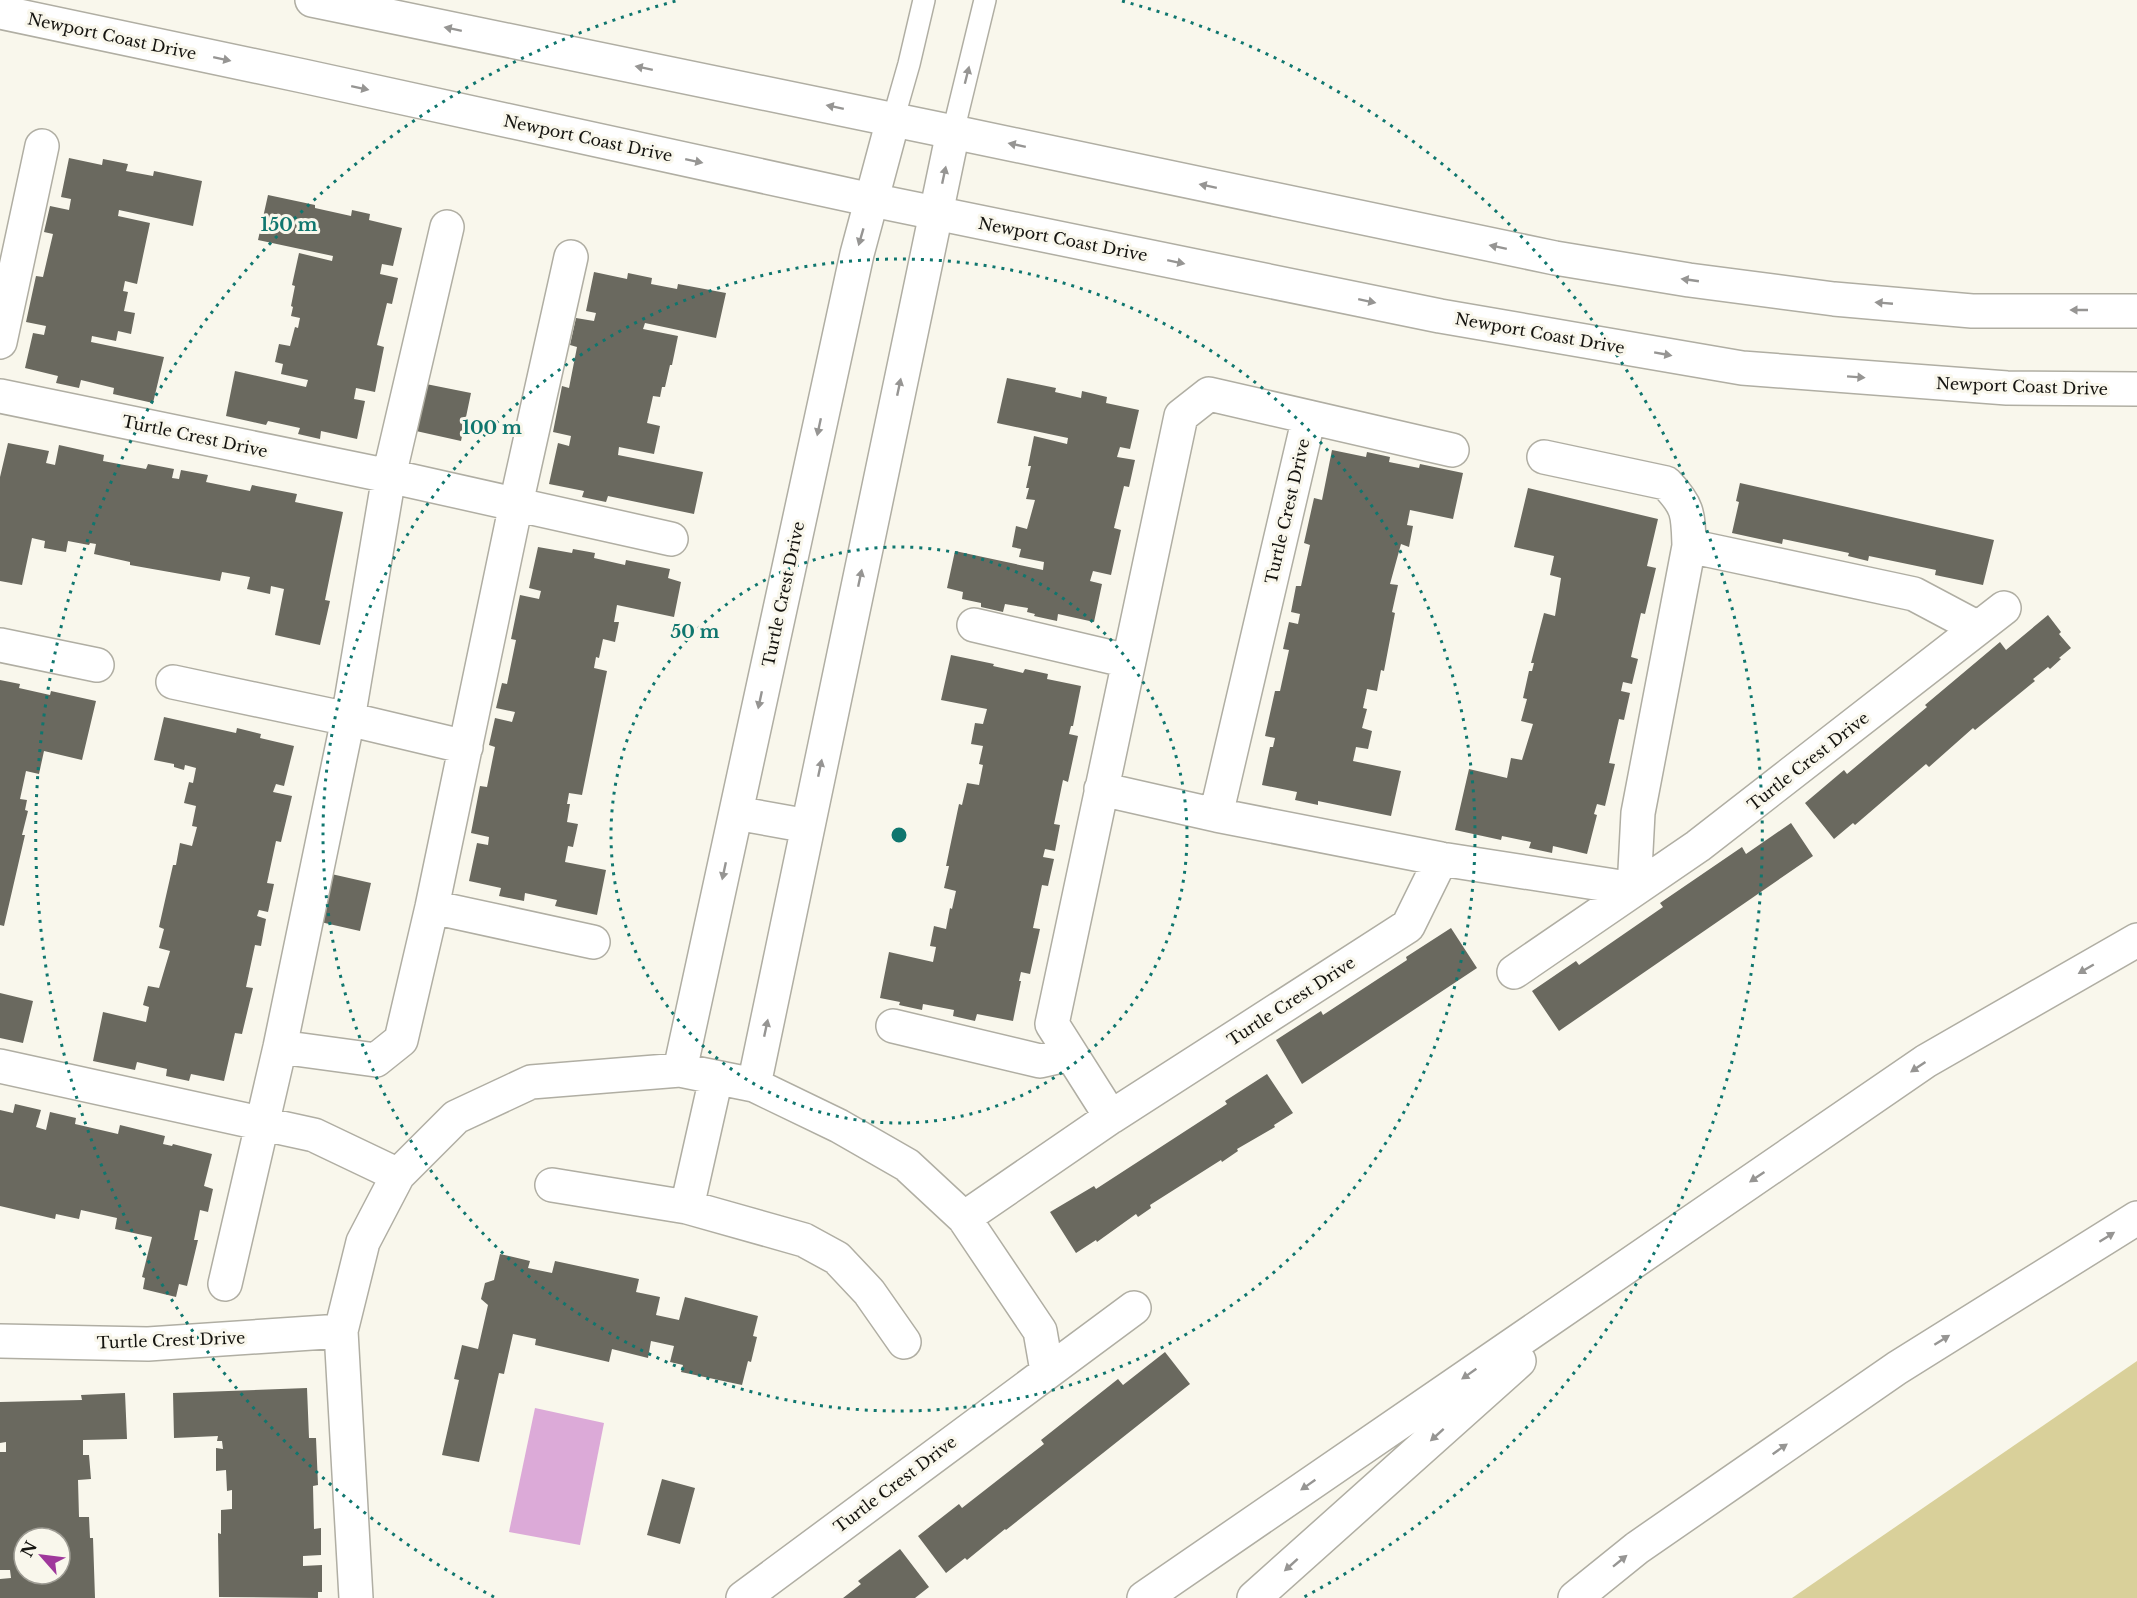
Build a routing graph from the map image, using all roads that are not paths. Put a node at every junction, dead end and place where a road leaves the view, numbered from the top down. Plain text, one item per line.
1 (312, 0) edge
2 (924, 0) edge
3 (985, 0) edge
4 (0, 12) edge
5 (892, 120) junction
6 (953, 132) junction
7 (42, 146) dead end
8 (872, 200) junction
9 (936, 213) junction
10 (447, 227) dead end
11 (571, 257) dead end
12 (2137, 311) edge
13 (0, 342) edge
14 (2137, 389) edge
15 (0, 396) edge
16 (1309, 417) junction
17 (1452, 450) dead end
18 (1544, 457) dead end
19 (389, 476) junction
20 (516, 504) junction
21 (671, 539) dead end
22 (1689, 546) junction
23 (2004, 608) dead end
24 (974, 625) dead end
25 (1978, 628) junction
26 (0, 645) edge
27 (1128, 661) junction
28 (97, 665) dead end
29 (173, 682) dead end
30 (348, 719) junction
31 (466, 747) junction
32 (1101, 789) junction
33 (735, 813) junction
34 (1216, 815) junction
35 (808, 826) junction
36 (1441, 859) junction
37 (1634, 889) junction
38 (432, 907) junction
39 (2137, 940) edge
40 (593, 942) dead end
41 (1514, 972) dead end
42 (893, 1026) dead end
43 (280, 1047) junction
44 (1071, 1054) junction
45 (0, 1066) edge
46 (680, 1070) junction
47 (716, 1078) junction
48 (754, 1085) junction
49 (1111, 1117) junction
50 (264, 1123) junction
51 (398, 1175) junction
52 (552, 1185) dead end
53 (687, 1208) junction
54 (964, 1218) junction
55 (2137, 1218) edge
56 (1621, 1270) junction
57 (225, 1284) dead end
58 (1134, 1308) dead end
59 (341, 1331) junction
60 (0, 1341) edge
61 (904, 1342) dead end
62 (1047, 1371) junction
63 (356, 1598) edge
64 (743, 1598) edge
65 (1144, 1598) edge
66 (1254, 1598) edge
67 (1575, 1598) edge

5 -> 1 main road
2 - 5 lane
6 -> 3 lane
4 -> 8 main road, Newport Coast Drive
5 - 6 main road
5 - 8 main road, Turtle Crest Drive
9 -> 6 main road
12 -> 6 main road
7 - 13 main road
8 - 9 main road, Newport Coast Drive
8 -> 33 main road, Turtle Crest Drive
9 -> 14 main road, Newport Coast Drive
35 -> 9 main road
10 - 19 main road
11 - 20 main road
15 - 19 main road, Turtle Crest Drive
16 - 17 main road, Turtle Crest Drive
16 - 27 main road, Turtle Crest Drive
16 - 34 main road, Turtle Crest Drive
18 - 22 main road
19 - 20 main road, Turtle Crest Drive
19 - 30 main road
20 - 21 main road, Turtle Crest Drive
20 - 31 main road
22 - 25 main road
22 - 37 main road
23 - 25 main road, Turtle Crest Drive
24 - 27 main road
25 - 37 main road, Turtle Crest Drive
26 - 28 main road
27 - 32 main road, Turtle Crest Drive
29 - 30 main road
30 - 31 main road
30 - 43 main road
31 - 38 main road
32 - 34 main road
32 - 44 main road, Turtle Crest Drive
33 - 35 main road
33 -> 46 main road, Turtle Crest Drive
34 - 36 main road
48 -> 35 main road
36 - 37 main road
36 - 49 main road, Turtle Crest Drive
37 - 41 main road, Turtle Crest Drive
38 - 40 main road
38 - 43 main road
39 -> 56 main road
42 - 44 main road
43 - 50 main road
44 - 49 main road, Turtle Crest Drive
45 - 50 main road
46 - 47 main road
46 - 51 main road
47 - 48 main road
47 - 53 main road
48 - 54 main road
49 - 54 main road, Turtle Crest Drive
50 - 51 main road
50 - 57 main road
51 - 59 main road
52 - 53 main road
53 - 61 main road
54 - 62 main road
67 -> 55 main road
56 -> 65 main road
56 -> 66 main road
58 - 62 main road, Turtle Crest Drive
59 - 60 main road, Turtle Crest Drive
59 - 63 main road
62 - 64 main road, Turtle Crest Drive

